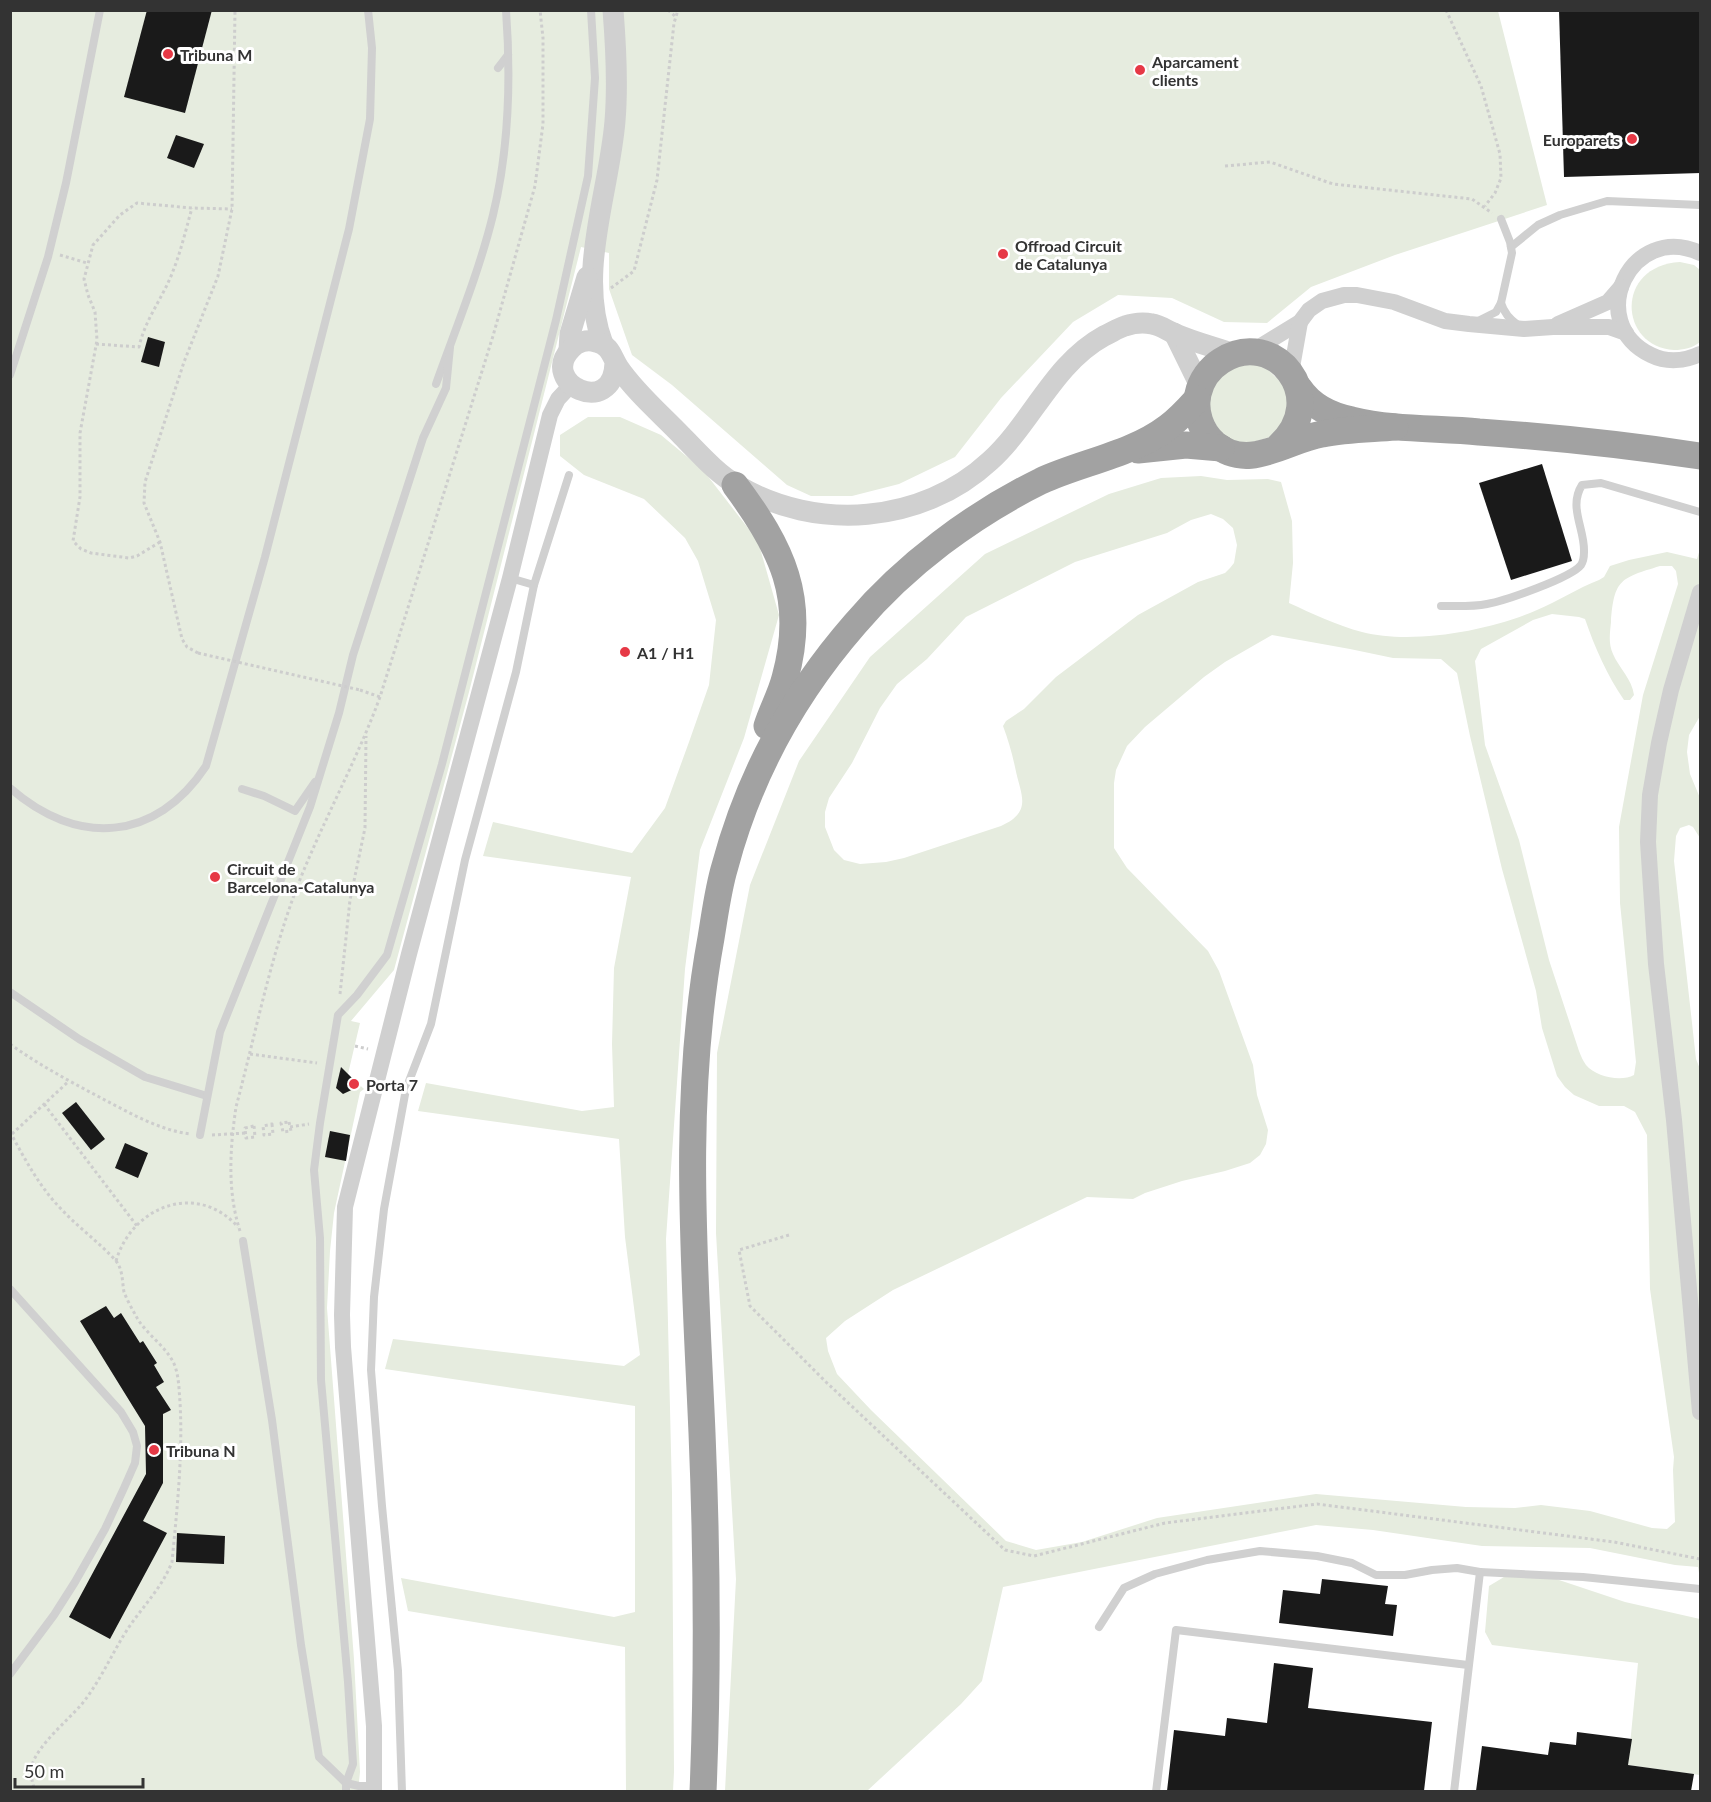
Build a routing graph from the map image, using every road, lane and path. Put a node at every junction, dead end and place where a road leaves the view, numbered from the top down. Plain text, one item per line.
1 (100, 10) edge
2 (235, 10) edge
3 (368, 10) edge
4 (506, 10) edge
5 (540, 10) edge
6 (591, 10) edge
7 (614, 10) edge
8 (668, 10) edge
9 (678, 10) edge
10 (1446, 10) edge
11 (676, 17) junction
12 (508, 55) junction
13 (498, 68) dead end
14 (1225, 166) dead end
15 (1701, 206) edge
16 (192, 208) junction
17 (232, 209) junction
18 (1501, 219) dead end
19 (1511, 247) junction
20 (1698, 250) edge
21 (58, 255) dead end
22 (594, 256) junction
23 (87, 263) junction
24 (1620, 287) junction
25 (609, 289) dead end
26 (1501, 303) junction
27 (1300, 322) junction
28 (1469, 324) junction
29 (1552, 327) junction
30 (1524, 329) junction
31 (1174, 333) junction
32 (1626, 333) junction
33 (96, 344) junction
34 (603, 344) junction
35 (450, 347) junction
36 (569, 350) junction
37 (1242, 353) junction
38 (1698, 357) edge
39 (615, 363) junction
40 (10, 375) edge
41 (1295, 381) junction
42 (436, 384) dead end
43 (571, 385) junction
44 (607, 386) junction
45 (1199, 393) junction
46 (658, 410) junction
47 (1395, 427) junction
48 (1279, 446) junction
49 (1221, 448) junction
50 (1116, 454) junction
51 (1701, 456) edge
52 (569, 475) dead end
53 (735, 485) junction
54 (1701, 512) edge
55 (160, 542) junction
56 (510, 578) junction
57 (534, 585) junction
58 (1701, 592) edge
59 (1441, 606) dead end
60 (380, 697) junction
61 (366, 734) junction
62 (320, 774) junction
63 (10, 788) edge
64 (242, 789) dead end
65 (742, 812) junction
66 (10, 992) edge
67 (338, 1015) junction
68 (10, 1044) edge
69 (250, 1054) junction
70 (319, 1063) dead end
71 (69, 1081) junction
72 (207, 1096) junction
73 (44, 1104) junction
74 (320, 1123) junction
75 (11, 1133) edge
76 (200, 1134) junction
77 (233, 1135) junction
78 (137, 1226) junction
79 (239, 1229) junction
80 (789, 1235) dead end
81 (243, 1241) joint
82 (116, 1261) junction
83 (10, 1289) edge
84 (1701, 1412) edge
85 (1701, 1559) edge
86 (1480, 1572) junction
87 (1701, 1589) edge
88 (1099, 1627) dead end
89 (1468, 1665) junction
90 (10, 1674) edge
91 (346, 1787) edge
92 (375, 1789) edge
93 (35, 1791) edge
94 (402, 1791) edge
95 (703, 1791) edge
96 (1156, 1791) edge
97 (1454, 1791) edge

1 - 40 lane
2 - 17 path
3 - 63 lane
4 - 12 lane
5 - 60 path
6 - 67 lane
7 - 22 street
8 - 11 path
9 - 11 path
10 - 14 path
11 - 25 path
12 - 13 lane
12 - 35 lane
15 - 19 lane
16 - 17 path
16 - 23 path
16 - 33 path
17 - 55 path
18 - 19 lane
19 - 26 lane
20 - 24 street
21 - 23 path
22 - 34 street
22 - 36 street
23 - 33 path
24 - 29 street
24 - 32 street
26 - 28 lane
26 - 30 lane
27 - 28 street
27 - 37 street
27 - 41 street
28 - 30 street
29 - 30 street
29 - 32 street
31 - 37 street
31 - 45 street
31 - 53 street
32 - 38 street
33 - 55 path
34 - 36 street
34 - 39 street
35 - 42 lane
35 - 62 lane
36 - 43 street
37 - 41 highway
37 - 45 highway
39 - 44 street
39 - 46 street
41 - 47 highway
41 - 48 highway
43 - 44 street
43 - 56 street
44 - 46 street
45 - 49 highway
45 - 50 highway
46 - 53 street
47 - 48 highway
47 - 51 highway
48 - 49 highway
49 - 50 highway
50 - 65 highway
52 - 57 lane
53 - 65 highway
54 - 59 lane
55 - 60 path, bridge
56 - 57 lane
56 - 92 street
57 - 94 lane
58 - 84 street
60 - 61 path
61 - 67 path
61 - 69 path
62 - 64 lane
62 - 72 lane
65 - 95 highway
66 - 72 lane
67 - 74 lane
68 - 71 path
69 - 70 path
69 - 77 path
71 - 73 path
71 - 76 path
72 - 76 lane
73 - 75 path
73 - 78 path
74 - 77 path
74 - 91 lane
75 - 82 path
76 - 77 path
77 - 79 path
78 - 79 path
78 - 82 path
79 - 81 path
80 - 85 path
81 - 91 lane
82 - 93 path
83 - 90 lane
86 - 87 lane
86 - 88 lane
86 - 89 lane
89 - 96 lane
89 - 97 lane
91 - 92 lane

